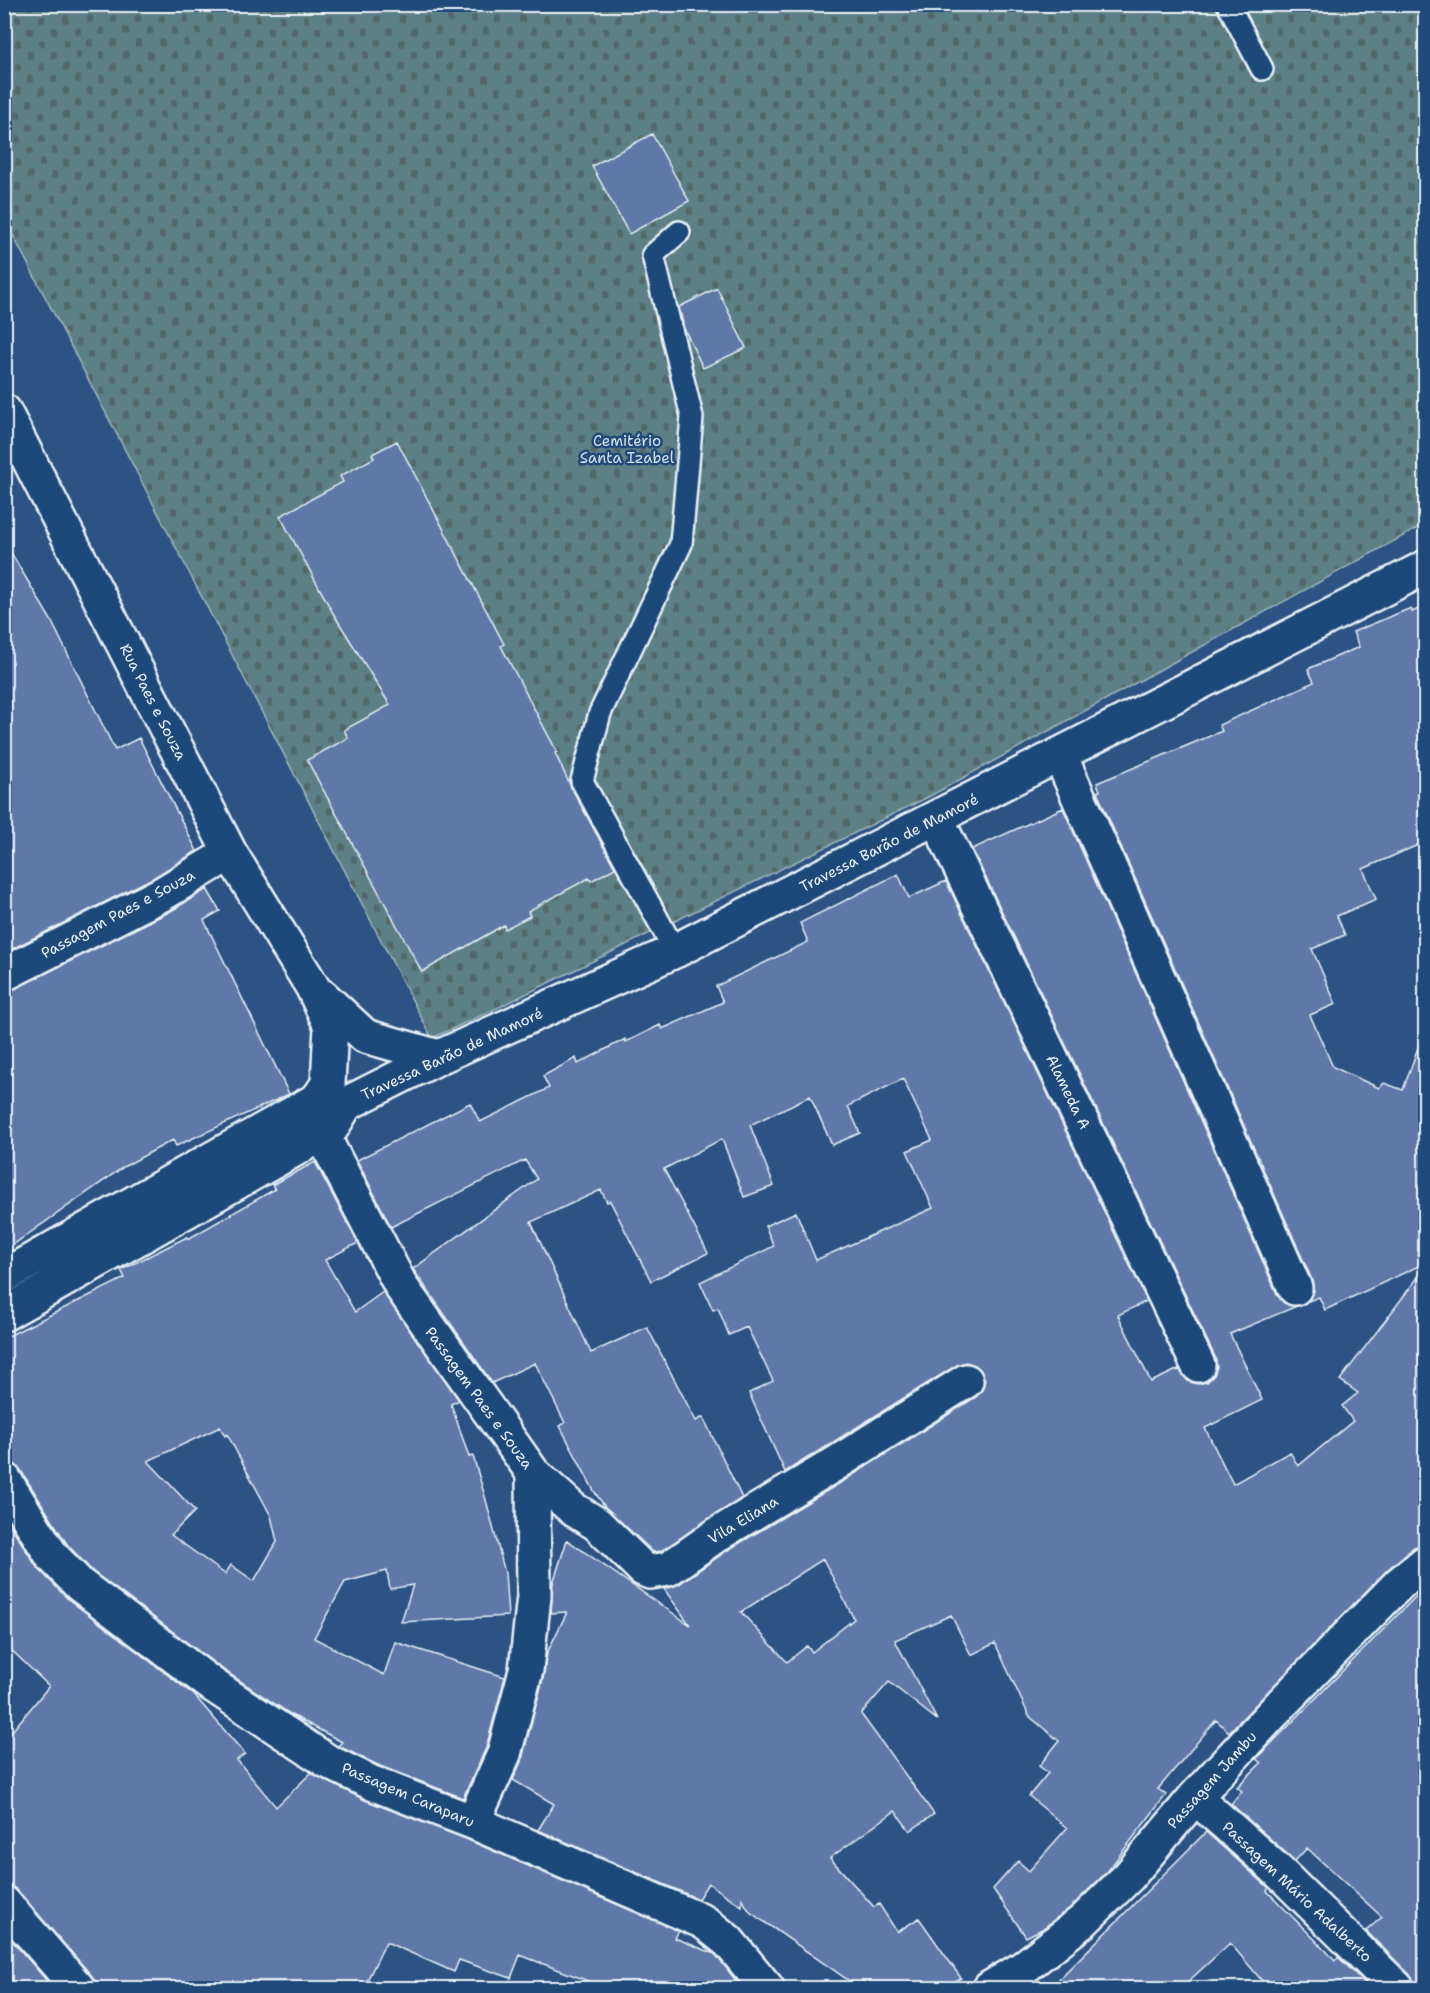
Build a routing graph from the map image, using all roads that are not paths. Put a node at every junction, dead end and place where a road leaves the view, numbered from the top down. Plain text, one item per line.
1 (1228, 4) edge
2 (1262, 69) dead end
3 (679, 232) dead end
4 (4, 411) edge
5 (1425, 567) edge
6 (1060, 755) junction
7 (937, 819) junction
8 (230, 853) junction
9 (675, 951) junction
10 (4, 974) edge
11 (312, 986) junction
12 (439, 1057) junction
13 (332, 1102) junction
14 (322, 1134) junction
15 (4, 1276) edge
16 (1294, 1288) dead end
17 (4, 1314) edge
18 (1198, 1365) dead end
19 (966, 1381) dead end
20 (533, 1473) junction
21 (4, 1479) edge
22 (1425, 1562) edge
23 (1195, 1797) junction
24 (473, 1822) junction
25 (8, 1913) edge
26 (78, 1989) edge
27 (767, 1989) edge
28 (990, 1989) edge
29 (1397, 1989) edge

1 - 2 lane
3 - 9 lane
4 - 8 street, Rua Paes e Souza
5 - 6 street, Travessa Barão de Mamoré
6 - 7 street, Travessa Barão de Mamoré
6 - 16 street
7 - 9 street, Travessa Barão de Mamoré
7 - 18 street, Alameda A
8 - 10 street, Passagem Paes e Souza
8 - 11 street, Rua Paes e Souza
9 - 12 street, Travessa Barão de Mamoré
11 - 12 street, Rua Paes e Souza
11 - 13 street, Rua Paes e Souza
12 - 13 street, Travessa Barão de Mamoré
13 - 14 street, Travessa Barão de Mamoré
13 - 15 street, Travessa Barão de Mamoré
14 - 17 street, Travessa Barão de Mamoré
14 - 20 street, Passagem Paes e Souza
19 - 20 street, Vila Eliana
20 - 24 street, Passagem Paes e Souza
21 - 24 street, Passagem Caraparu
22 - 23 street, Passagem Jambu
23 - 28 street, Passagem Jambu
23 - 29 street, Passagem Mário Adalberto
24 - 27 street, Passagem Caraparu
25 - 26 street

